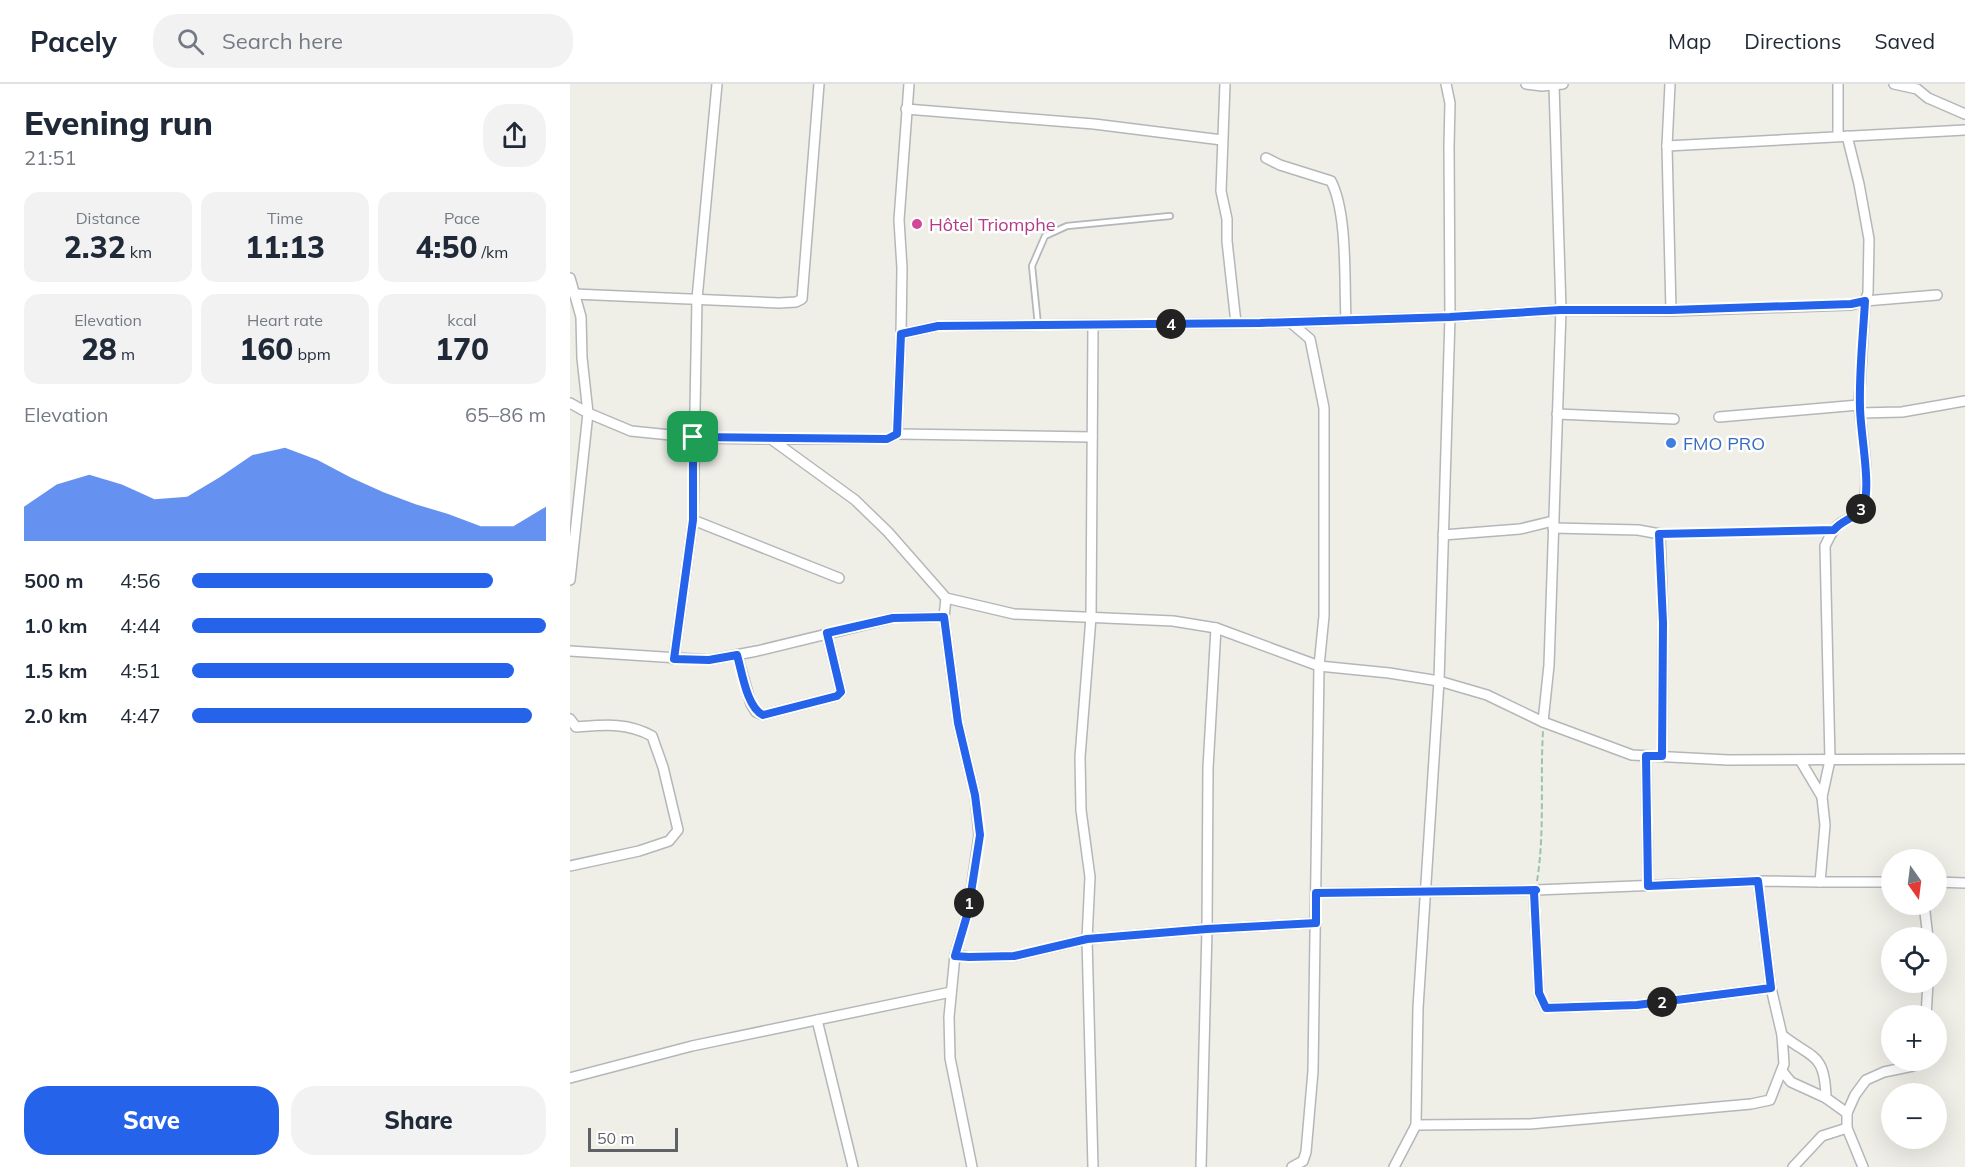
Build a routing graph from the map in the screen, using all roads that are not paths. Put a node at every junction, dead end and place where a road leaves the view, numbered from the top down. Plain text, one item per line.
1 (717, 84) edge
2 (819, 84) edge
3 (909, 84) edge
4 (1225, 84) edge
5 (1446, 84) edge
6 (1526, 84) edge
7 (1558, 84) edge
8 (1670, 84) edge
9 (1838, 84) edge
10 (1894, 84) edge
11 (1917, 87) edge
12 (906, 109) junction
13 (1965, 114) edge
14 (1965, 130) edge
15 (1843, 136) junction
16 (1222, 140) junction
17 (1667, 146) junction
18 (1266, 158) dead end
19 (1170, 216) dead end
20 (570, 278) edge
21 (574, 294) junction
22 (1938, 296) dead end
23 (697, 299) junction
24 (1865, 301) junction
25 (1560, 310) junction
26 (1671, 310) junction
27 (1450, 317) junction
28 (1346, 320) junction
29 (1290, 322) junction
30 (1236, 323) junction
31 (1038, 325) junction
32 (1094, 325) junction
33 (901, 334) junction
34 (1965, 401) edge
35 (570, 403) edge
36 (1860, 409) junction
37 (588, 413) junction
38 (1557, 414) junction
39 (1719, 417) dead end
40 (1674, 419) dead end
41 (897, 434) junction
42 (693, 437) junction
43 (1092, 437) junction
44 (771, 439) junction
45 (693, 520) junction
46 (1553, 525) junction
47 (1443, 535) junction
48 (839, 578) dead end
49 (570, 580) edge
50 (946, 598) junction
51 (944, 617) junction
52 (1091, 617) junction
53 (1216, 628) junction
54 (827, 633) junction
55 (570, 651) edge
56 (737, 655) junction
57 (674, 659) junction
58 (1318, 666) junction
59 (1439, 681) junction
60 (1543, 722) junction
61 (572, 725) edge
62 (1646, 756) junction
63 (1662, 756) junction
64 (1965, 759) edge
65 (1800, 760) junction
66 (1830, 760) junction
67 (1822, 797) junction
68 (570, 866) edge
69 (1758, 881) junction
70 (1820, 882) junction
71 (1881, 882) edge
72 (1947, 882) edge
73 (1965, 883) edge
74 (1648, 886) junction
75 (1536, 890) junction
76 (1425, 891) junction
77 (1316, 893) junction
78 (1316, 923) junction
79 (1207, 929) junction
80 (1087, 939) junction
81 (955, 956) junction
82 (1771, 988) junction
83 (951, 993) junction
84 (817, 1020) junction
85 (1782, 1035) junction
86 (1782, 1071) junction
87 (1889, 1071) edge
88 (570, 1078) edge
89 (1826, 1098) junction
90 (1846, 1113) junction
91 (1416, 1125) junction
92 (1847, 1128) junction
93 (853, 1167) edge
94 (972, 1167) edge
95 (1093, 1167) edge
96 (1200, 1167) edge
97 (1292, 1167) edge
98 (1394, 1167) edge
99 (1793, 1167) edge
100 (1863, 1167) edge

1 - 23 street
2 - 23 street
3 - 12 street
4 - 16 street
5 - 27 street
6 - 7 street
7 - 25 street
8 - 17 street
9 - 15 street
10 - 11 street
11 - 13 street
12 - 16 street
12 - 33 street
14 - 15 street
15 - 17 street
15 - 24 street
16 - 30 street
17 - 26 street
18 - 28 street
19 - 31 lane
20 - 21 street
21 - 23 street
21 - 37 street
22 - 24 street
23 - 42 street
24 - 26 street
24 - 36 street
25 - 26 street
25 - 27 street
25 - 38 street
27 - 28 street
27 - 47 street
28 - 29 street
29 - 30 street
29 - 58 street
30 - 32 street
31 - 32 street
31 - 33 street
32 - 43 street
33 - 41 street
34 - 36 street
35 - 37 street
36 - 39 street
36 - 66 street
37 - 42 street
37 - 49 street
38 - 40 street
38 - 46 street
41 - 43 street
41 - 44 street
42 - 44 street
42 - 45 street
43 - 52 street
44 - 50 street
45 - 48 street
45 - 57 street
46 - 47 street
46 - 60 street
46 - 63 street
47 - 59 street
50 - 51 street
50 - 52 street
51 - 54 street
51 - 81 street
52 - 53 street
52 - 80 street
53 - 58 street
53 - 79 street
54 - 56 street
54 - 56 street
55 - 57 street
56 - 57 street
58 - 59 street
58 - 77 street
59 - 60 street
59 - 76 street
60 - 62 street
61 - 68 street
62 - 63 street
62 - 74 street
63 - 65 street
64 - 66 street
65 - 66 street
65 - 67 street
66 - 67 street
67 - 70 street
69 - 70 street
69 - 74 street
69 - 82 street
70 - 71 street
72 - 73 street
74 - 75 street
75 - 76 street
75 - 82 street
76 - 77 street
76 - 91 street
77 - 78 street
78 - 79 street
78 - 97 street
79 - 80 street
79 - 96 street
80 - 81 street
80 - 95 street
81 - 83 street
82 - 85 street
83 - 84 street
83 - 94 street
84 - 88 street
84 - 93 street
85 - 86 street
85 - 89 street
86 - 89 street
86 - 91 street
87 - 90 street
89 - 90 street
90 - 92 street
91 - 98 street
92 - 99 street
92 - 100 street

